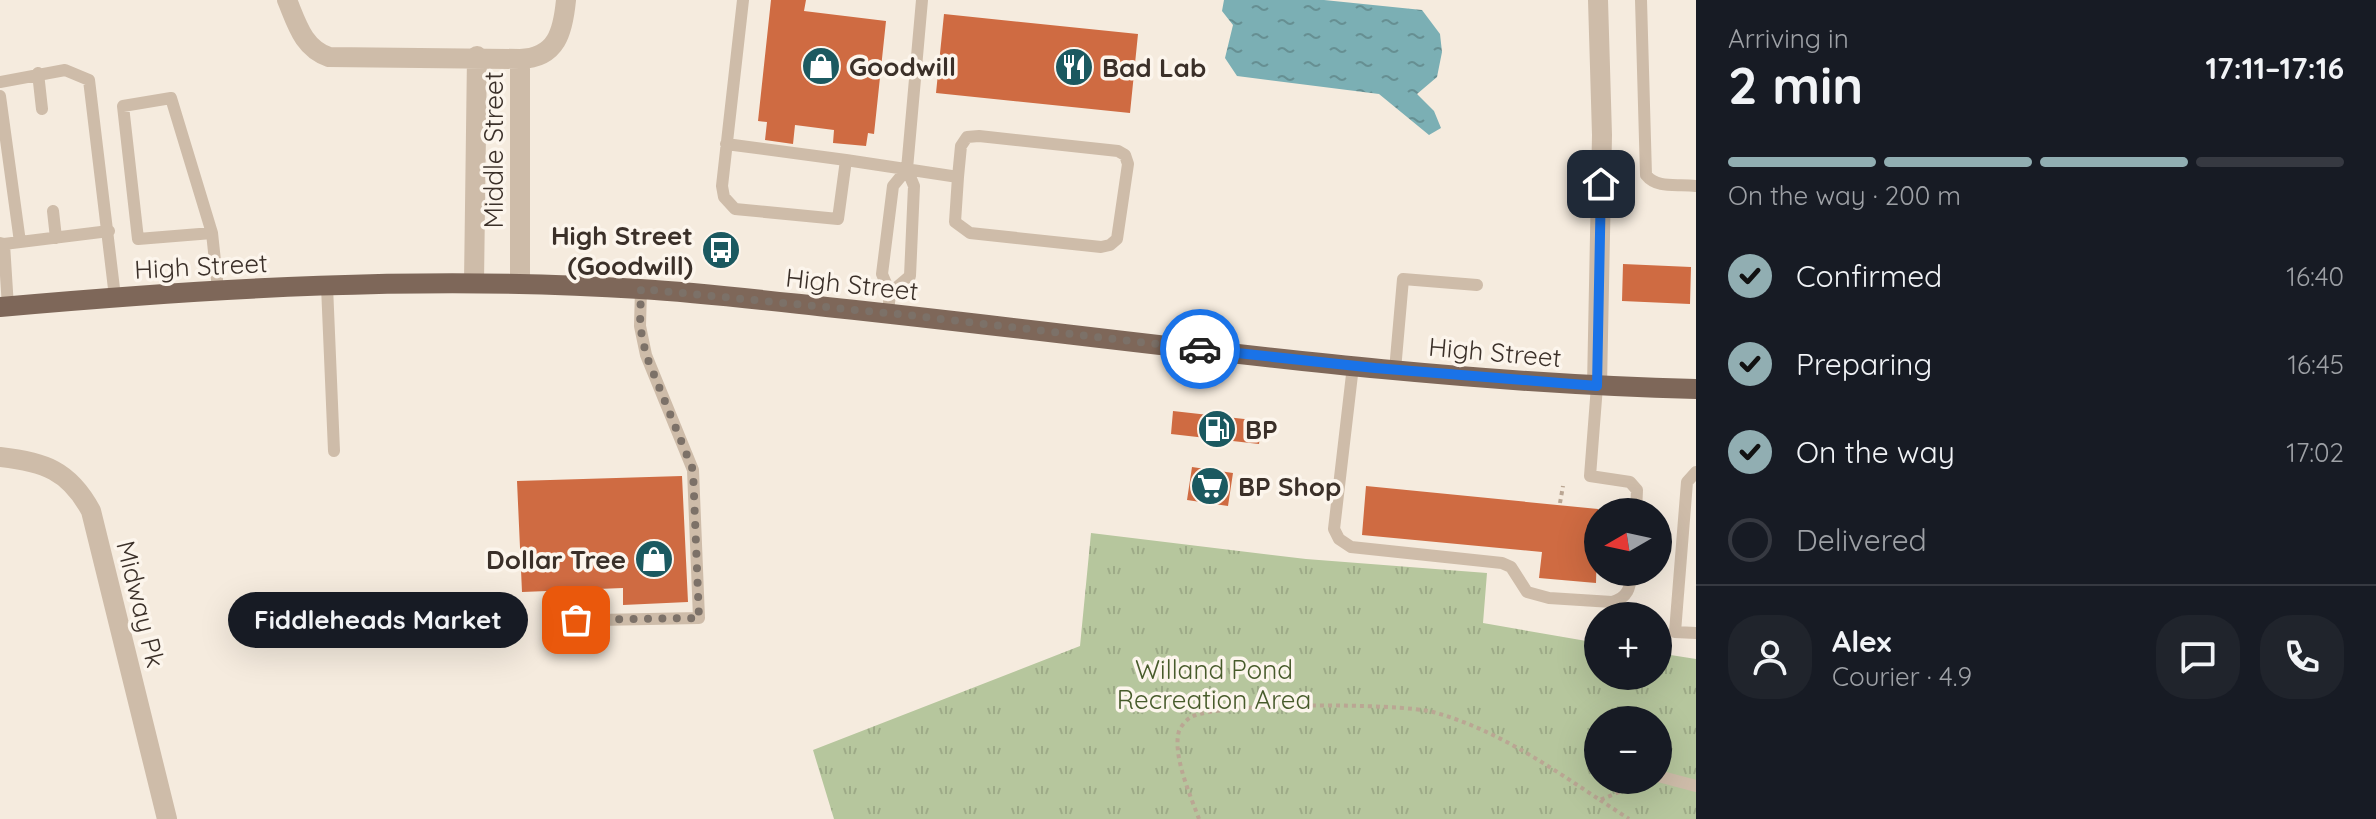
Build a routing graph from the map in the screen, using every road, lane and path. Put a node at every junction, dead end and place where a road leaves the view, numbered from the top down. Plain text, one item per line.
1 (287, 0) edge
2 (566, 0) edge
3 (743, 0) edge
4 (922, 0) edge
5 (1598, 0) edge
6 (1641, 0) edge
7 (477, 56) junction
8 (520, 59) junction
9 (38, 73) junction
10 (0, 82) edge
11 (0, 96) edge
12 (42, 109) dead end
13 (726, 144) junction
14 (846, 160) junction
15 (907, 169) junction
16 (958, 177) junction
17 (1696, 186) edge
18 (53, 211) dead end
19 (109, 231) junction
20 (212, 233) junction
21 (56, 238) junction
22 (20, 242) junction
23 (2, 244) edge
24 (474, 282) junction
25 (520, 283) junction
26 (1477, 285) dead end
27 (327, 286) junction
28 (218, 289) junction
29 (641, 289) junction
30 (115, 297) junction
31 (889, 303) junction
32 (4, 307) edge
33 (1353, 366) junction
34 (1395, 370) junction
35 (1597, 386) junction
36 (1696, 389) edge
37 (334, 451) dead end
38 (0, 457) edge
39 (1696, 472) edge
40 (1563, 486) dead end
41 (1637, 498) edge
42 (1560, 503) dead end
43 (1630, 586) edge
44 (548, 621) dead end
45 (1696, 633) edge
46 (1672, 780) edge
47 (1696, 786) edge
48 (1615, 794) edge
49 (1600, 800) junction
50 (167, 819) edge
51 (1199, 819) edge
52 (1629, 819) edge

1 - 7 street, Middle Street
2 - 8 street
3 - 13 lane
4 - 15 lane
5 - 35 street
6 - 17 lane
7 - 8 street, Middle Street
7 - 24 street, Middle Street
8 - 25 street, Middle Street
9 - 10 lane
9 - 12 lane
9 - 19 lane
11 - 22 lane
13 - 14 lane
13 - 14 lane
14 - 15 lane
15 - 16 lane
15 - 31 lane
15 - 31 lane
16 - 16 lane
18 - 21 lane
19 - 21 lane
19 - 30 lane
20 - 20 lane
20 - 28 lane
21 - 22 lane
22 - 23 lane
23 - 32 lane
24 - 25 main road, High Street
24 - 27 main road, High Street
25 - 29 main road, High Street
26 - 34 lane
27 - 28 main road, High Street
27 - 37 lane
28 - 30 main road, High Street
29 - 31 main road, High Street
29 - 44 lane
30 - 32 main road, High Street
31 - 33 main road, High Street
33 - 34 main road, High Street
33 - 43 lane
34 - 35 main road, High Street
35 - 36 main road, High Street
35 - 41 lane
38 - 50 street, Midway Pk
39 - 45 lane
40 - 42 path
46 - 47 lane
48 - 49 path
49 - 51 path
49 - 52 path

